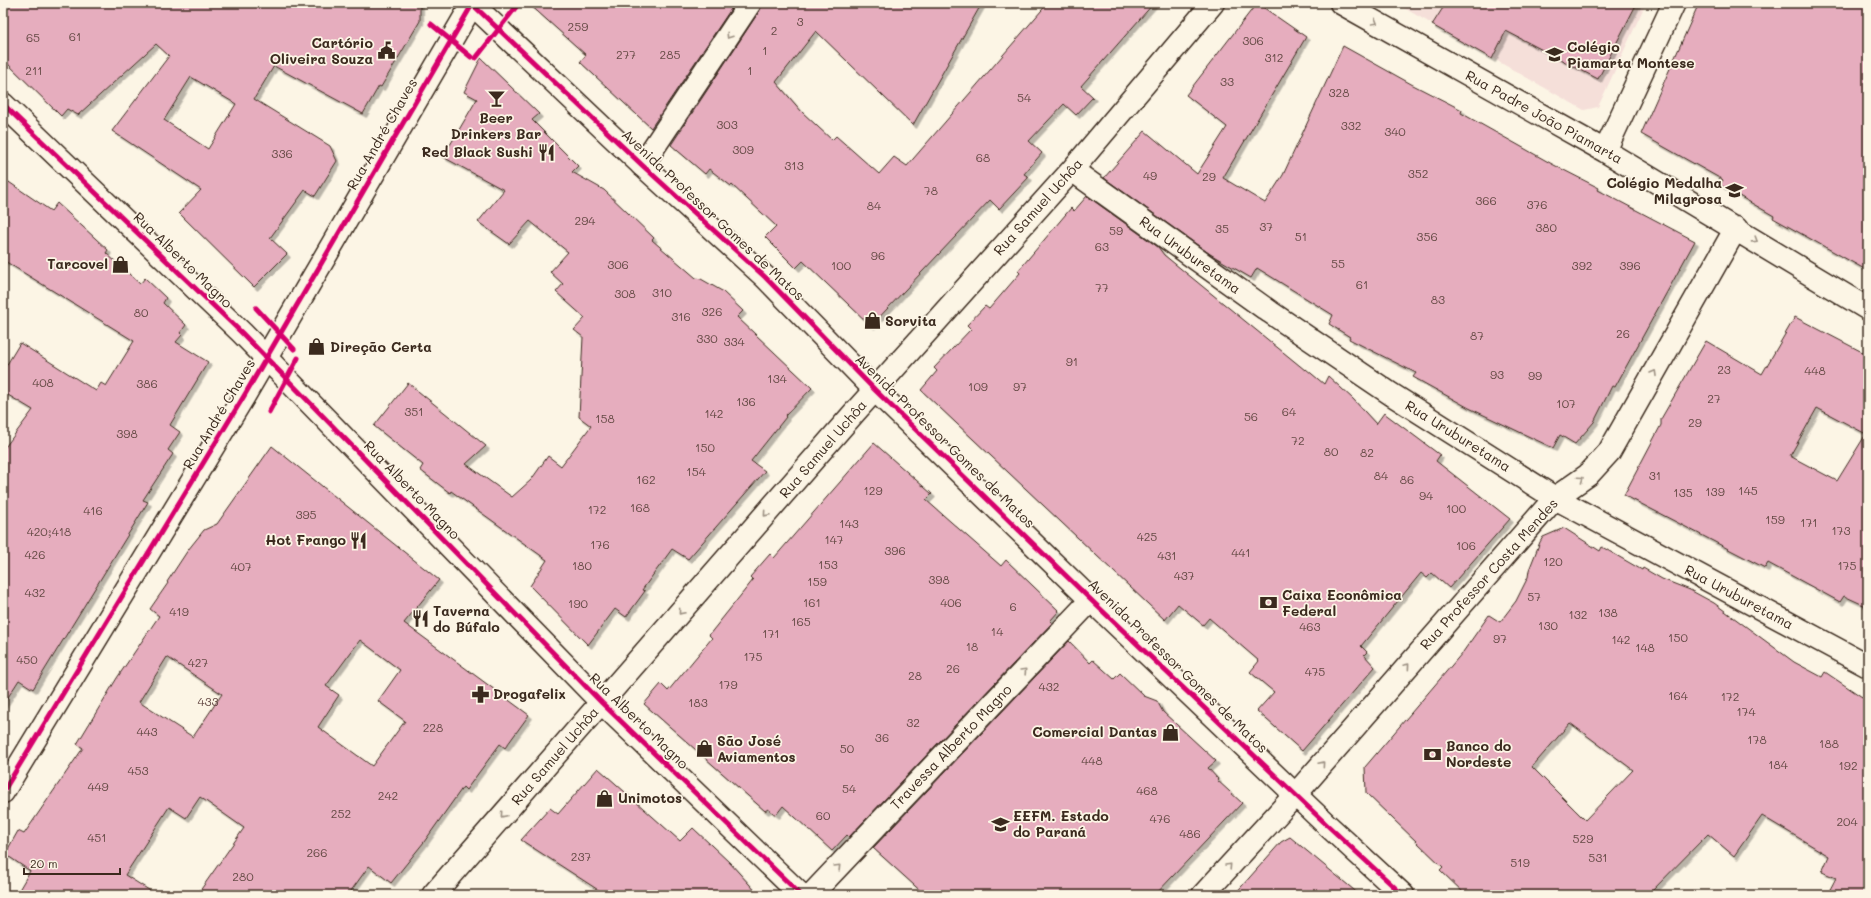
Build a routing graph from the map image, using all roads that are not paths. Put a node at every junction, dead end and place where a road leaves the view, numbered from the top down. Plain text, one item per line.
1 (472, 3) edge
2 (750, 3) edge
3 (1213, 3) edge
4 (1341, 3) edge
5 (1674, 3) edge
6 (3, 104) edge
7 (1605, 151) junction
8 (642, 165) junction
9 (1072, 170) junction
10 (1736, 228) junction
11 (1868, 309) edge
12 (266, 358) junction
13 (874, 390) junction
14 (1555, 498) junction
15 (1092, 600) junction
16 (1868, 666) edge
17 (602, 703) junction
18 (3, 792) edge
19 (1296, 794) junction
20 (433, 895) edge
21 (802, 895) edge
22 (811, 895) edge
23 (1202, 895) edge
24 (1403, 895) edge

1 - 8 street, Avenida Professor Gomes de Matos
1 - 12 street, Rua André Chaves
2 -> 8 street
3 - 9 street, Rua Samuel Uchôa
4 -> 7 street, Rua Padre João Piamarta
5 - 7 street
6 - 12 street, Rua Alberto Magno
7 - 10 street, Rua Padre João Piamarta
8 - 13 street, Avenida Professor Gomes de Matos
9 - 13 street, Rua Samuel Uchôa
9 - 14 street, Rua Uruburetama
10 -> 11 street, Rua Padre João Piamarta
14 -> 10 street, Rua Professor Costa Mendes
12 - 17 street, Rua Alberto Magno
12 - 18 street, Rua André Chaves
13 - 15 street, Avenida Professor Gomes de Matos
13 -> 17 street, Rua Samuel Uchôa
14 - 16 street, Rua Uruburetama
19 -> 14 street, Rua Professor Costa Mendes
15 - 19 street, Avenida Professor Gomes de Matos
22 -> 15 street, Travessa Alberto Magno
17 -> 20 street, Rua Samuel Uchôa
17 - 21 street, Rua Alberto Magno
23 -> 19 street, Rua Professor Costa Mendes
19 - 24 street, Avenida Professor Gomes de Matos

